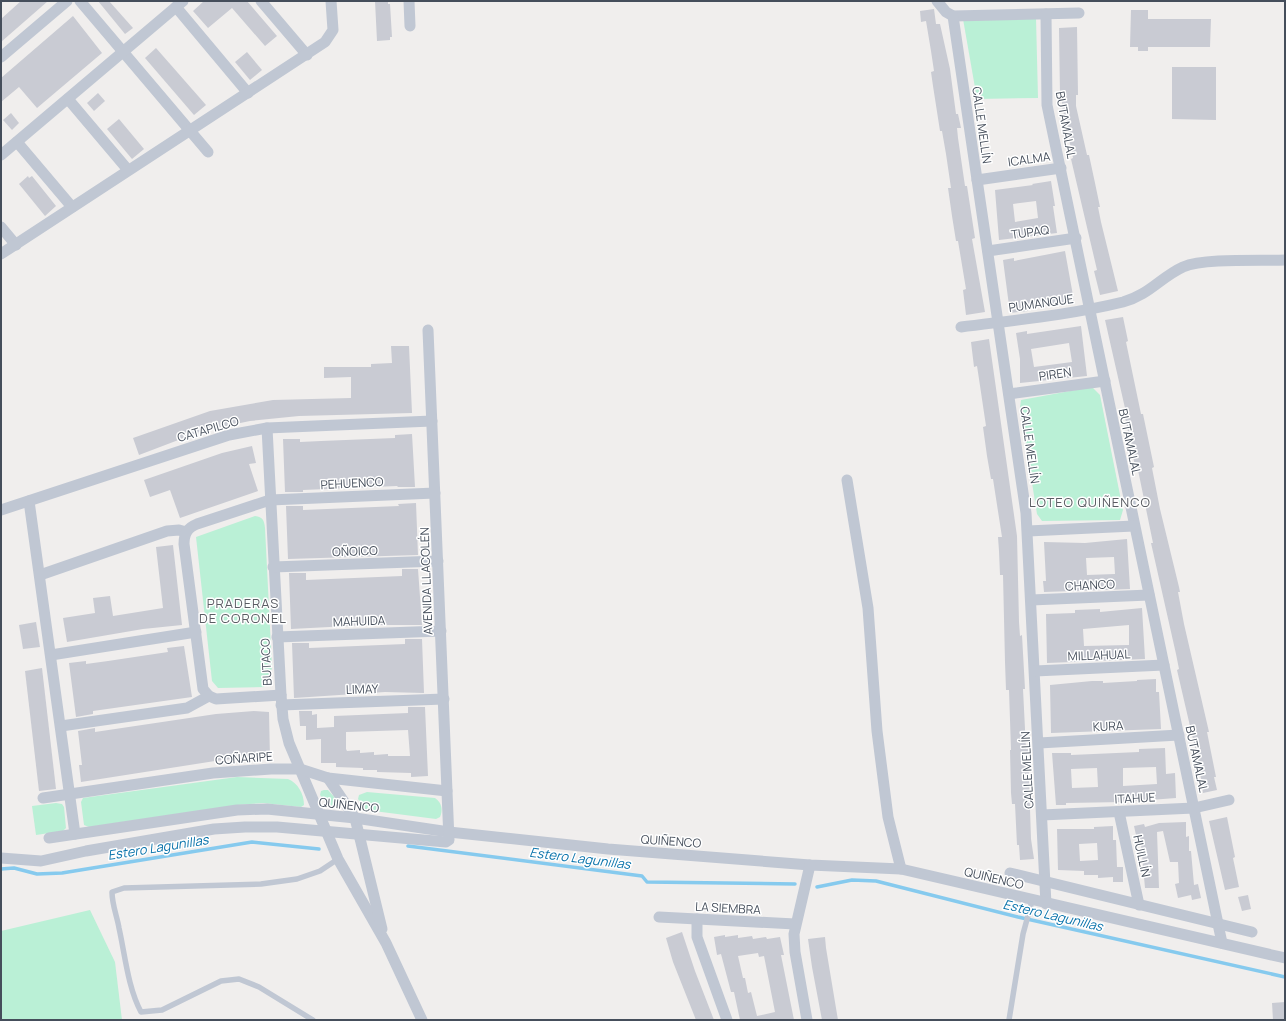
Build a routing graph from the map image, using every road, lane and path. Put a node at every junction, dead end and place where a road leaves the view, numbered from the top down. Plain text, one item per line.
1 (67, 1) edge
2 (80, 1) edge
3 (261, 1) edge
4 (331, 1) edge
5 (409, 1) edge
6 (937, 1) edge
7 (180, 4) edge
8 (1079, 13) dead end
9 (1046, 14) junction
10 (953, 16) junction
11 (410, 26) dead end
12 (123, 52) junction
13 (307, 55) junction
14 (1, 57) edge
15 (248, 93) junction
16 (68, 99) junction
17 (190, 130) junction
18 (17, 142) junction
19 (208, 152) dead end
20 (1, 155) edge
21 (1061, 168) junction
22 (128, 170) junction
23 (977, 180) junction
24 (72, 207) junction
25 (1, 227) edge
26 (1076, 238) junction
27 (16, 245) junction
28 (988, 251) junction
29 (1, 254) edge
30 (1285, 260) edge
31 (1090, 309) junction
32 (998, 322) junction
33 (961, 327) dead end
34 (428, 330) dead end
35 (1104, 381) junction
36 (1009, 394) junction
37 (432, 421) junction
38 (267, 428) junction
39 (847, 480) dead end
40 (435, 492) junction
41 (270, 500) junction
42 (29, 501) junction
43 (1, 510) edge
44 (1134, 526) junction
45 (1028, 531) junction
46 (186, 532) junction
47 (438, 561) junction
48 (273, 567) junction
49 (40, 575) junction
50 (1149, 595) junction
51 (1032, 600) junction
52 (441, 631) junction
53 (196, 632) junction
54 (277, 637) junction
55 (51, 654) junction
56 (1164, 666) junction
57 (1035, 671) junction
58 (209, 696) junction
59 (444, 699) junction
60 (281, 700) junction
61 (61, 726) junction
62 (1179, 735) junction
63 (1039, 743) junction
64 (300, 769) junction
65 (328, 778) junction
66 (447, 791) junction
67 (70, 794) junction
68 (43, 798) dead end
69 (1229, 800) dead end
70 (1194, 808) junction
71 (1119, 812) junction
72 (319, 815) junction
73 (1042, 815) junction
74 (355, 818) junction
75 (327, 832) junction
76 (449, 832) junction
77 (75, 834) junction
78 (360, 836) junction
79 (49, 838) dead end
80 (1, 858) edge
81 (338, 859) junction
82 (810, 865) junction
83 (901, 869) junction
84 (1010, 873) dead end
85 (1046, 882) junction
86 (1046, 904) junction
87 (1031, 905) junction
88 (1139, 906) junction
89 (659, 917) dead end
90 (697, 919) junction
91 (1218, 923) junction
92 (795, 924) junction
93 (1252, 932) dead end
94 (386, 943) junction
95 (1222, 944) junction
96 (1285, 958) edge
97 (313, 1020) edge
98 (422, 1020) edge
99 (728, 1020) edge
100 (807, 1020) edge
101 (1009, 1020) edge

1 - 14 street
2 - 12 street
3 - 13 street
4 - 13 street
5 - 11 street
6 - 10 street
7 - 12 street
7 - 15 street
8 - 9 street
9 - 10 street
9 - 21 street, BUTAMALAL
10 - 23 street, CALLE MELLÍN
12 - 16 street
12 - 17 street
13 - 15 street
15 - 17 street
16 - 18 street
16 - 22 street
17 - 19 street
17 - 22 street
18 - 20 street
18 - 24 street
21 - 23 street, ICALMA
21 - 26 street, BUTAMALAL
22 - 24 street
23 - 28 street, CALLE MELLÍN
24 - 27 street
25 - 27 street
26 - 28 street, TUPAQ
26 - 31 street, BUTAMALAL
27 - 29 street
28 - 32 street, CALLE MELLÍN
30 - 31 street, PUMANQUE
31 - 32 street, PUMANQUE
31 - 35 street, BUTAMALAL
32 - 33 street, PUMANQUE
32 - 36 street, CALLE MELLÍN
34 - 37 street, AVENIDA LLACOLÉN
35 - 36 street, PIREN
35 - 44 street, BUTAMALAL
36 - 45 street, CALLE MELLÍN
37 - 38 street, CATAPILCO
37 - 40 street, AVENIDA LLACOLÉN
38 - 41 street, BUTACO
38 - 42 street, CATAPILCO
39 - 83 street
40 - 41 street, PEHUENCO
40 - 47 street, AVENIDA LLACOLÉN
41 - 46 street, PEHUENCO
41 - 48 street, BUTACO
42 - 43 street, CATAPILCO
42 - 49 street
44 - 45 street
44 - 50 street, BUTAMALAL
45 - 51 street, CALLE MELLÍN
46 - 49 street
46 - 53 street
47 - 48 street, OÑOICO
47 - 52 street, AVENIDA LLACOLÉN
48 - 54 street, BUTACO
49 - 55 street
50 - 51 street, CHANCO
50 - 56 street, BUTAMALAL
51 - 57 street, CALLE MELLÍN
52 - 54 street, MAHUIDA
52 - 59 street, AVENIDA LLACOLÉN
53 - 55 street
53 - 58 street
54 - 60 street, BUTACO
55 - 61 street
56 - 57 street, MILLAHUAL
56 - 62 street, BUTAMALAL
57 - 63 street, CALLE MELLÍN
58 - 60 street, LIMAY
58 - 61 street
59 - 60 street, LIMAY
59 - 66 street, AVENIDA LLACOLÉN
60 - 64 street, BUTACO
61 - 67 street
62 - 63 street, KURA
62 - 70 street, BUTAMALAL
63 - 73 street, CALLE MELLÍN
64 - 65 street, COÑARIPE
64 - 67 street, COÑARIPE
64 - 72 street, BUTACO
65 - 66 street, COÑARIPE
65 - 74 street
66 - 76 street, AVENIDA LLACOLÉN
67 - 68 street, COÑARIPE
67 - 77 street
69 - 70 street, ITAHUE
70 - 71 street, ITAHUE
70 - 91 street, BUTAMALAL
71 - 73 street, ITAHUE
71 - 88 street, HUILLÍN
72 - 74 street, QUIÑENCO
72 - 75 street, BUTACO
72 - 77 street, QUIÑENCO
73 - 85 street, CALLE MELLÍN
74 - 76 street, QUIÑENCO
74 - 78 street
75 - 78 street
75 - 80 street
75 - 81 street, BUTACO
76 - 78 street
76 - 82 street, QUIÑENCO
77 - 79 street, QUIÑENCO
78 - 94 street
81 - 94 street, BUTACO
81 - 97 lane
82 - 83 street, QUIÑENCO
82 - 92 street
83 - 87 street, QUIÑENCO
84 - 85 street
85 - 86 street, CALLE MELLÍN
85 - 88 street
86 - 87 street, QUIÑENCO
86 - 95 street, QUIÑENCO
87 - 101 lane
88 - 91 street
89 - 90 street, LA SIEMBRA
90 - 92 street, LA SIEMBRA
90 - 99 street
91 - 93 street
91 - 95 street, BUTAMALAL
92 - 100 street
94 - 98 street
95 - 96 street, QUIÑENCO

